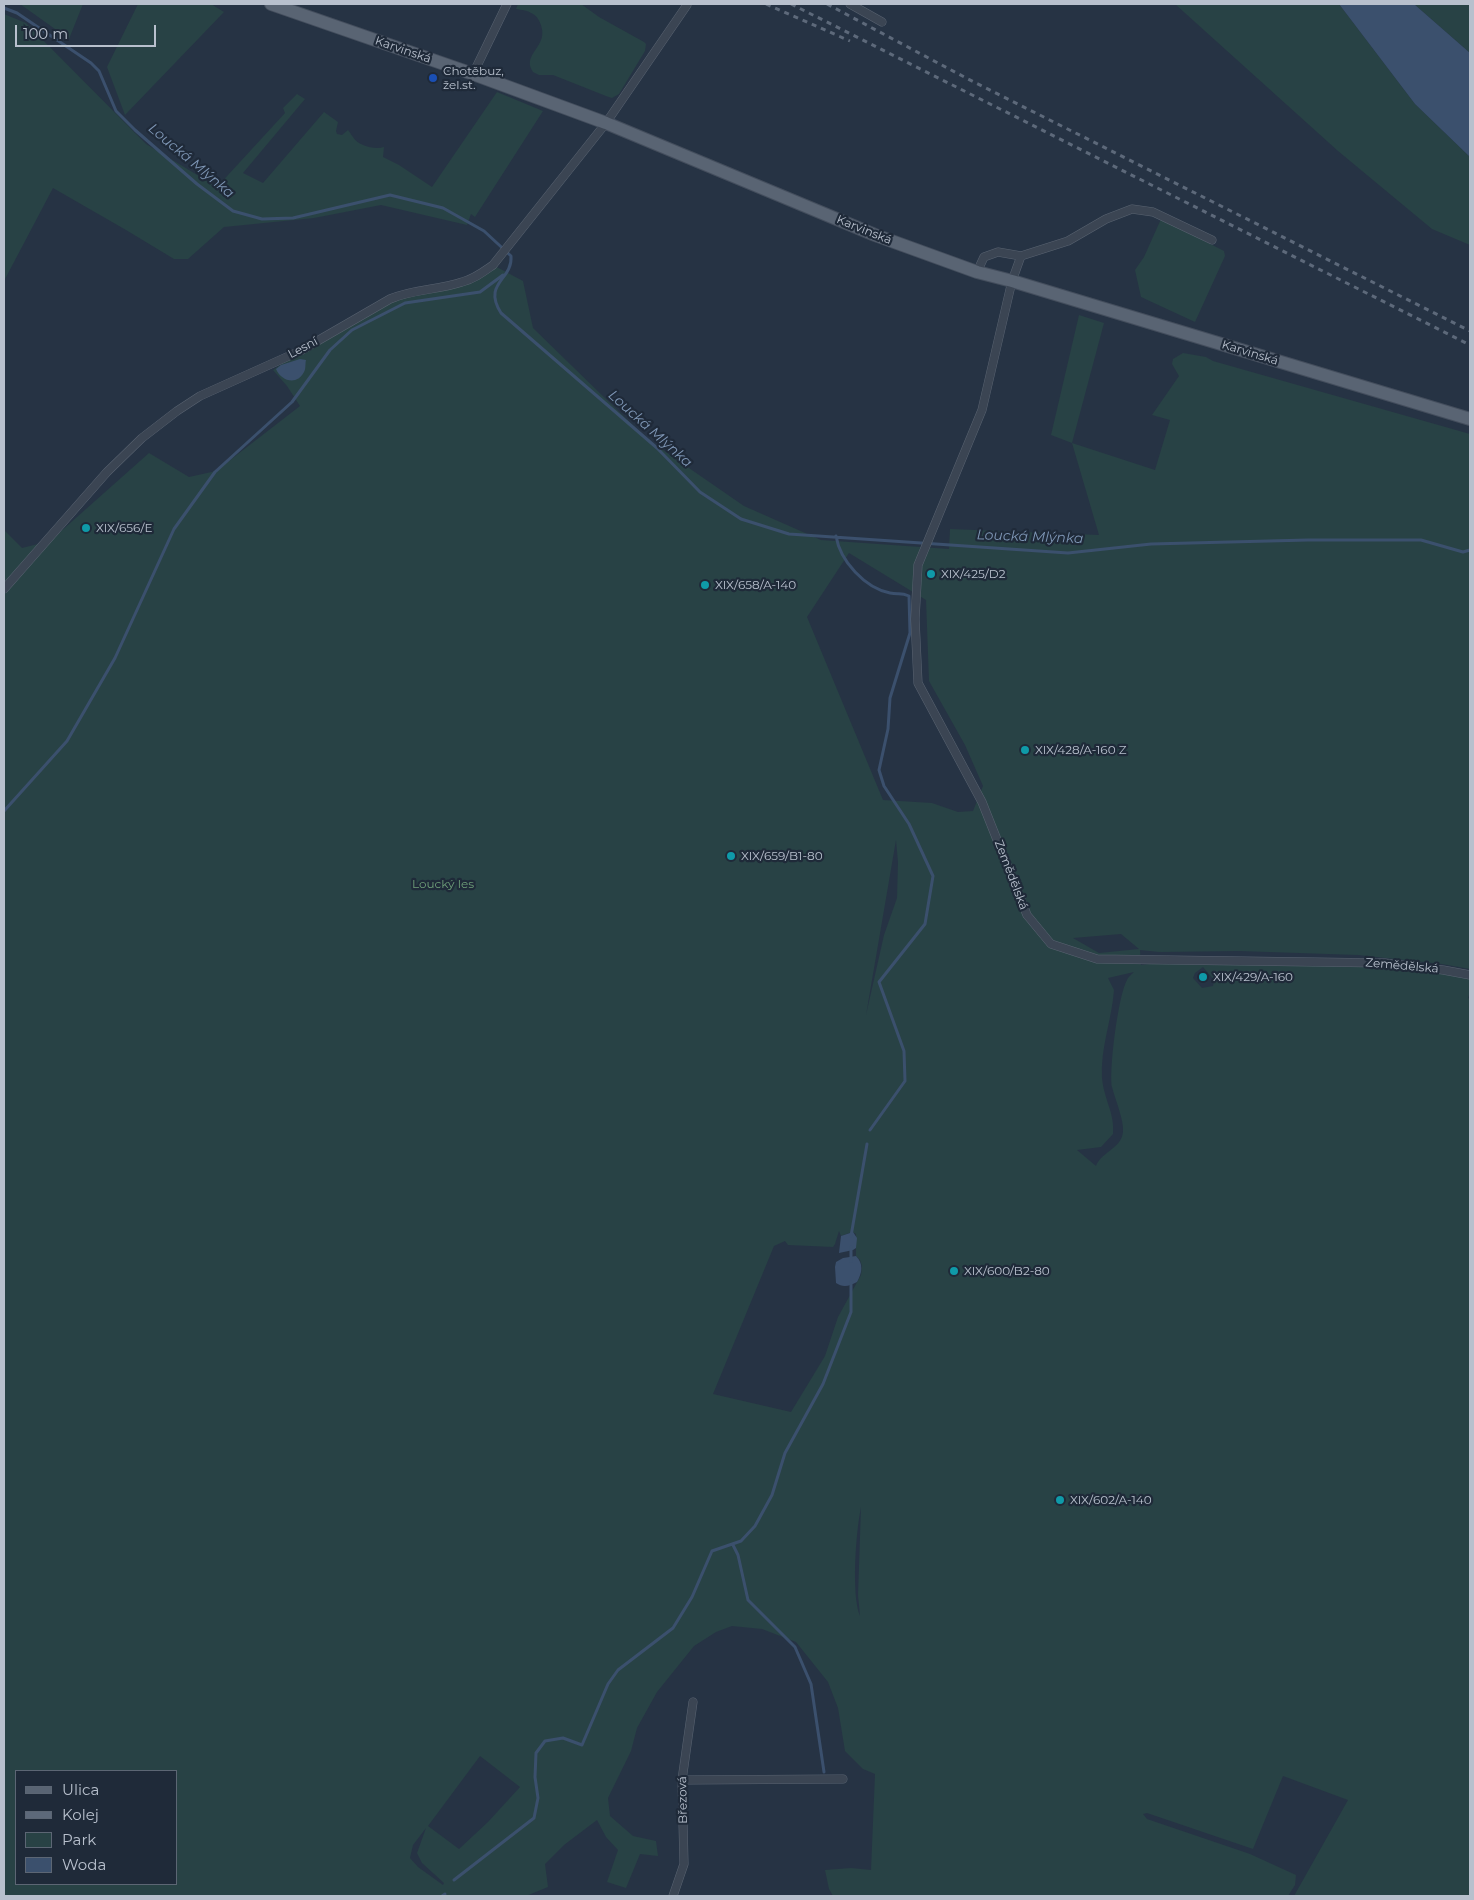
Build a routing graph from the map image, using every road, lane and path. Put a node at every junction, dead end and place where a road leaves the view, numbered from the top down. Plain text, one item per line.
1 (271, 4) edge
2 (507, 4) edge
3 (850, 4) edge
4 (687, 5) dead end
5 (882, 22) dead end
6 (473, 74) junction
7 (606, 123) junction
8 (1212, 240) dead end
9 (1021, 256) junction
10 (977, 272) junction
11 (1012, 281) junction
12 (1470, 419) edge
13 (4, 589) edge
14 (1470, 975) edge
15 (693, 1702) dead end
16 (843, 1779) dead end
17 (682, 1780) junction
18 (673, 1896) edge

1 - 6 main road, Karvinská
2 - 6 street
3 - 5 street
4 - 7 street, Lesní
6 - 7 main road, Karvinská
7 - 10 main road, Karvinská
7 - 13 street, Lesní
8 - 9 street
9 - 10 street
9 - 11 street, Zemědělská
10 - 11 main road, Karvinská
11 - 12 main road, Karvinská
11 - 14 street, Zemědělská
15 - 17 street, Březová
16 - 17 street
17 - 18 street, Březová

